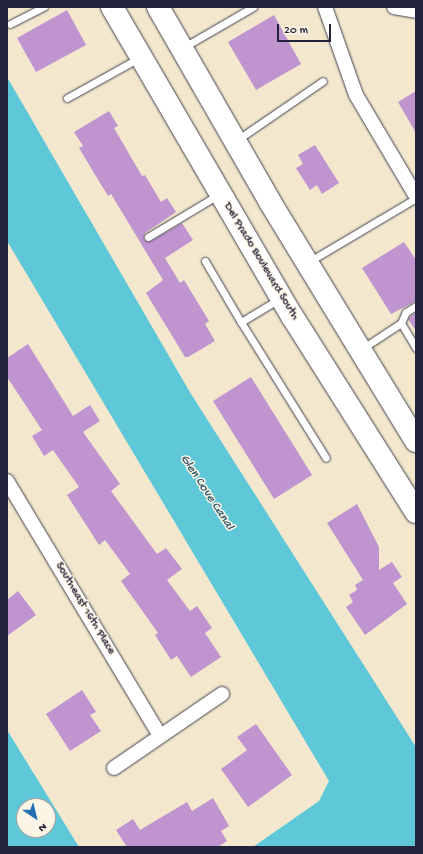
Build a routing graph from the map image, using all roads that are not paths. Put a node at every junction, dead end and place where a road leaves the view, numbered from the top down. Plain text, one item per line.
1 (44, 7) edge
2 (112, 7) edge
3 (158, 7) edge
4 (253, 7) edge
5 (325, 7) edge
6 (394, 7) edge
7 (416, 11) edge
8 (10, 24) dead end
9 (182, 48) junction
10 (141, 57) junction
11 (323, 81) dead end
12 (67, 98) dead end
13 (235, 142) junction
14 (220, 194) junction
15 (416, 197) edge
16 (148, 237) dead end
17 (205, 261) dead end
18 (306, 263) junction
19 (281, 298) junction
20 (416, 306) edge
21 (241, 322) junction
22 (401, 323) junction
23 (416, 348) edge
24 (359, 351) junction
25 (416, 441) edge
26 (326, 458) dead end
27 (7, 481) edge
28 (416, 512) edge
29 (222, 694) dead end
30 (160, 736) junction
31 (114, 768) dead end

1 - 8 lane
2 - 10 main road, Del Prado Boulevard South
3 - 9 main road
4 - 9 lane
5 - 15 street
6 - 7 street
9 - 13 main road
10 - 12 lane
10 - 14 main road, Del Prado Boulevard South
11 - 13 lane
13 - 18 main road
14 - 16 lane
14 - 19 main road, Del Prado Boulevard South
15 - 18 lane
17 - 21 lane
18 - 24 main road
19 - 21 lane
19 - 28 main road, Del Prado Boulevard South
20 - 22 lane
21 - 26 lane
22 - 23 lane
22 - 24 lane
24 - 25 main road
27 - 30 street, Southeast 16th Place
29 - 30 street
30 - 31 street

